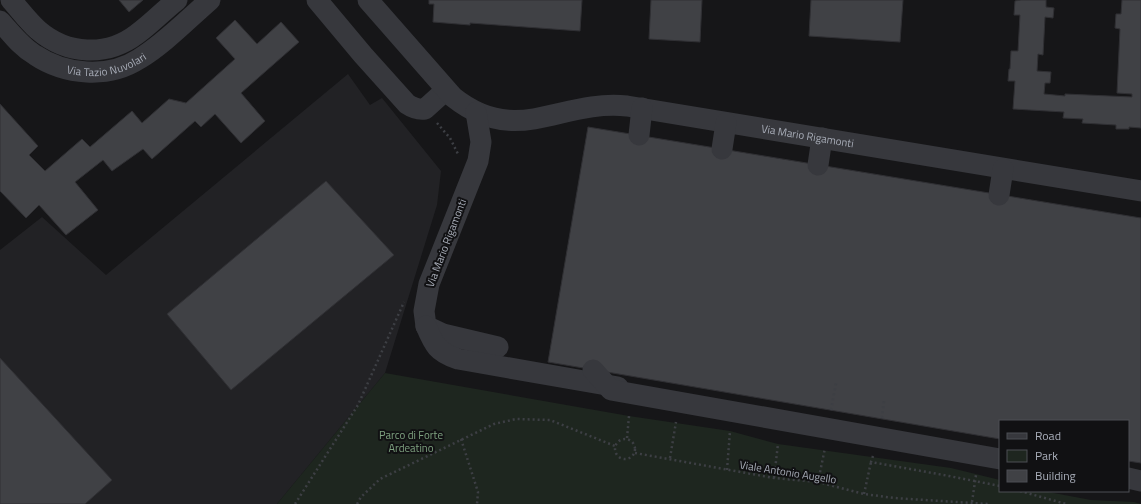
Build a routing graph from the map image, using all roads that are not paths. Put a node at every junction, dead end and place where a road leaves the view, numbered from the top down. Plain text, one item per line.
1 (12, 0) edge
2 (177, 0) edge
3 (210, 0) edge
4 (317, 0) edge
5 (368, 0) edge
6 (0, 21) edge
7 (446, 90) junction
8 (642, 108) junction
9 (476, 112) junction
10 (726, 122) junction
11 (639, 135) dead end
12 (822, 138) junction
13 (722, 149) dead end
14 (818, 165) dead end
15 (1003, 168) junction
16 (1141, 191) edge
17 (999, 194) dead end
18 (426, 326) junction
19 (498, 348) dead end
20 (593, 370) dead end
21 (999, 456) edge
22 (999, 459) edge
23 (1129, 480) edge
24 (1141, 482) edge

1 - 2 street, Via Tazio Nuvolari
3 - 6 street, Via Tazio Nuvolari
4 - 7 street
5 - 7 street, Via Mario Rigamonti
7 - 9 street, Via Mario Rigamonti
8 - 9 street, Via Mario Rigamonti
8 - 10 street, Via Mario Rigamonti
8 - 11 street
9 - 18 street, Via Mario Rigamonti
10 - 12 street, Via Mario Rigamonti
10 - 13 street
12 - 14 street
12 - 15 street, Via Mario Rigamonti
15 - 16 street, Via Mario Rigamonti
15 - 17 street
18 - 19 street
18 - 21 street
20 - 22 street, bridge
23 - 24 street

